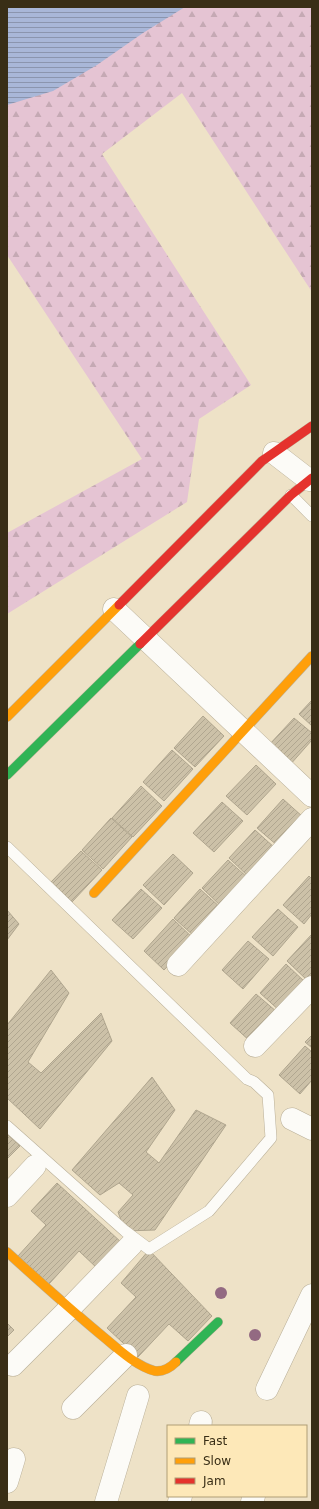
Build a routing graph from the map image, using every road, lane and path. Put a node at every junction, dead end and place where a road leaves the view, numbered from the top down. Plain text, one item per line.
1 (312, 426) edge
2 (274, 453) junction
3 (310, 479) edge
4 (291, 496) junction
5 (312, 516) edge
6 (114, 609) junction
7 (145, 638) junction
8 (312, 656) edge
9 (7, 717) edge
10 (243, 730) junction
11 (7, 775) edge
12 (312, 796) edge
13 (312, 819) edge
14 (7, 847) edge
15 (94, 893) dead end
16 (178, 965) dead end
17 (312, 987) edge
18 (255, 1046) dead end
19 (292, 1119) dead end
20 (7, 1126) edge
21 (312, 1129) edge
22 (34, 1166) dead end
23 (7, 1196) edge
24 (132, 1244) dead end
25 (7, 1252) edge
26 (312, 1295) edge
27 (69, 1309) junction
28 (218, 1322) dead end
29 (126, 1355) junction
30 (13, 1365) dead end
31 (267, 1389) dead end
32 (138, 1396) dead end
33 (73, 1408) dead end
34 (14, 1458) dead end
35 (7, 1482) edge
36 (106, 1502) edge

1 - 2 street
2 - 3 street
2 - 6 street
3 - 4 street
4 - 5 lane
4 - 7 street
6 - 7 street
6 - 9 street
7 - 10 street
7 - 11 street
8 - 10 street
10 - 12 street
10 - 15 street
13 - 16 street
14 - 20 lane
17 - 18 street
19 - 21 street
22 - 23 street
24 - 27 street
25 - 27 street
26 - 31 street
27 - 29 street
27 - 30 street
28 - 29 street
29 - 33 street
32 - 36 street
34 - 35 street

